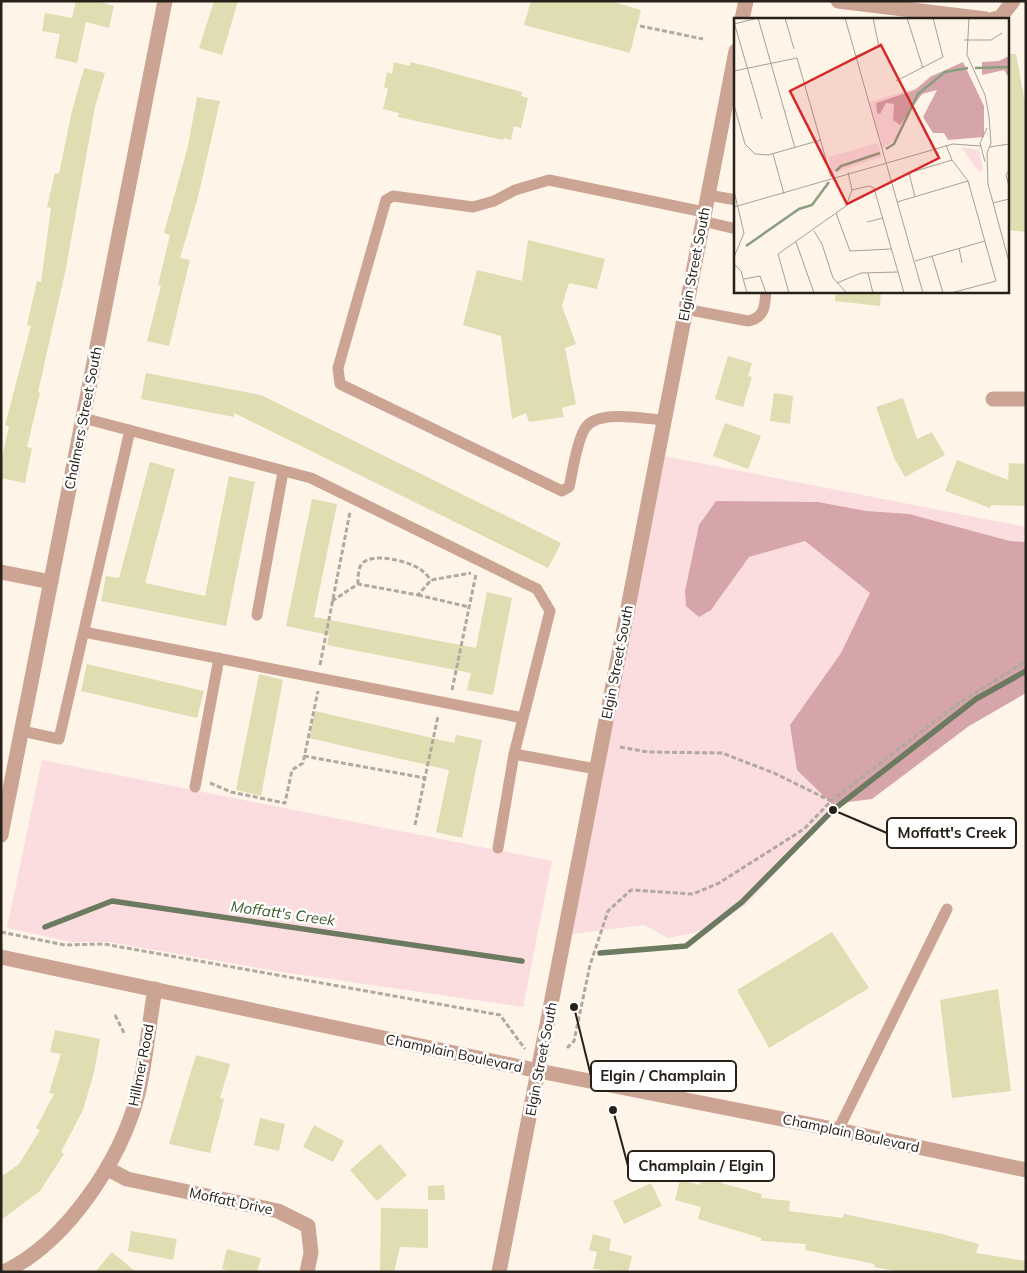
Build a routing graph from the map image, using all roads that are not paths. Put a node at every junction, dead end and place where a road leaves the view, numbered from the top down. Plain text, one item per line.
1 (165, 1) edge
2 (746, 1) edge
3 (838, 1) edge
4 (1014, 1) edge
5 (742, 18) edge
6 (978, 18) edge
7 (1000, 18) edge
8 (734, 62) edge
9 (708, 195) junction
10 (734, 200) edge
11 (704, 217) junction
12 (734, 228) edge
13 (766, 292) edge
14 (685, 310) junction
15 (993, 399) dead end
16 (1026, 399) edge
17 (83, 418) junction
18 (664, 420) junction
19 (130, 430) junction
20 (283, 472) junction
21 (1, 572) edge
22 (51, 582) junction
23 (257, 615) dead end
24 (84, 632) junction
25 (219, 658) junction
26 (523, 718) junction
27 (22, 731) junction
28 (514, 754) junction
29 (596, 769) junction
30 (195, 787) dead end
31 (1, 835) edge
32 (498, 848) dead end
33 (947, 909) dead end
34 (1, 957) edge
35 (155, 989) junction
36 (538, 1070) junction
37 (838, 1130) junction
38 (108, 1169) junction
39 (1026, 1170) edge
40 (4, 1272) edge
41 (307, 1272) edge
42 (499, 1272) edge

1 - 17 street, Chalmers Street South
2 - 5 street
3 - 6 street
4 - 7 street
8 - 9 street, Elgin Street South
9 - 10 lane
9 - 11 street, Elgin Street South
11 - 12 lane
11 - 14 street, Elgin Street South
11 - 18 lane
13 - 14 lane
14 - 18 street, Elgin Street South
15 - 16 street
17 - 19 lane
17 - 22 street, Chalmers Street South
18 - 29 street, Elgin Street South
19 - 20 lane
19 - 24 lane
20 - 23 lane
20 - 26 lane
21 - 22 street
22 - 27 street, Chalmers Street South
24 - 25 lane
24 - 27 lane
25 - 26 lane
25 - 30 lane
26 - 28 lane
27 - 31 street, Chalmers Street South
28 - 29 lane
28 - 32 lane
29 - 36 street, Elgin Street South
33 - 37 lane
34 - 35 street, Champlain Boulevard
35 - 36 street, Champlain Boulevard
35 - 38 street, Hillmer Road
36 - 37 street, Champlain Boulevard
36 - 42 street, Elgin Street South
37 - 39 street, Champlain Boulevard
38 - 40 street, Hillmer Road
38 - 41 street, Moffatt Drive

